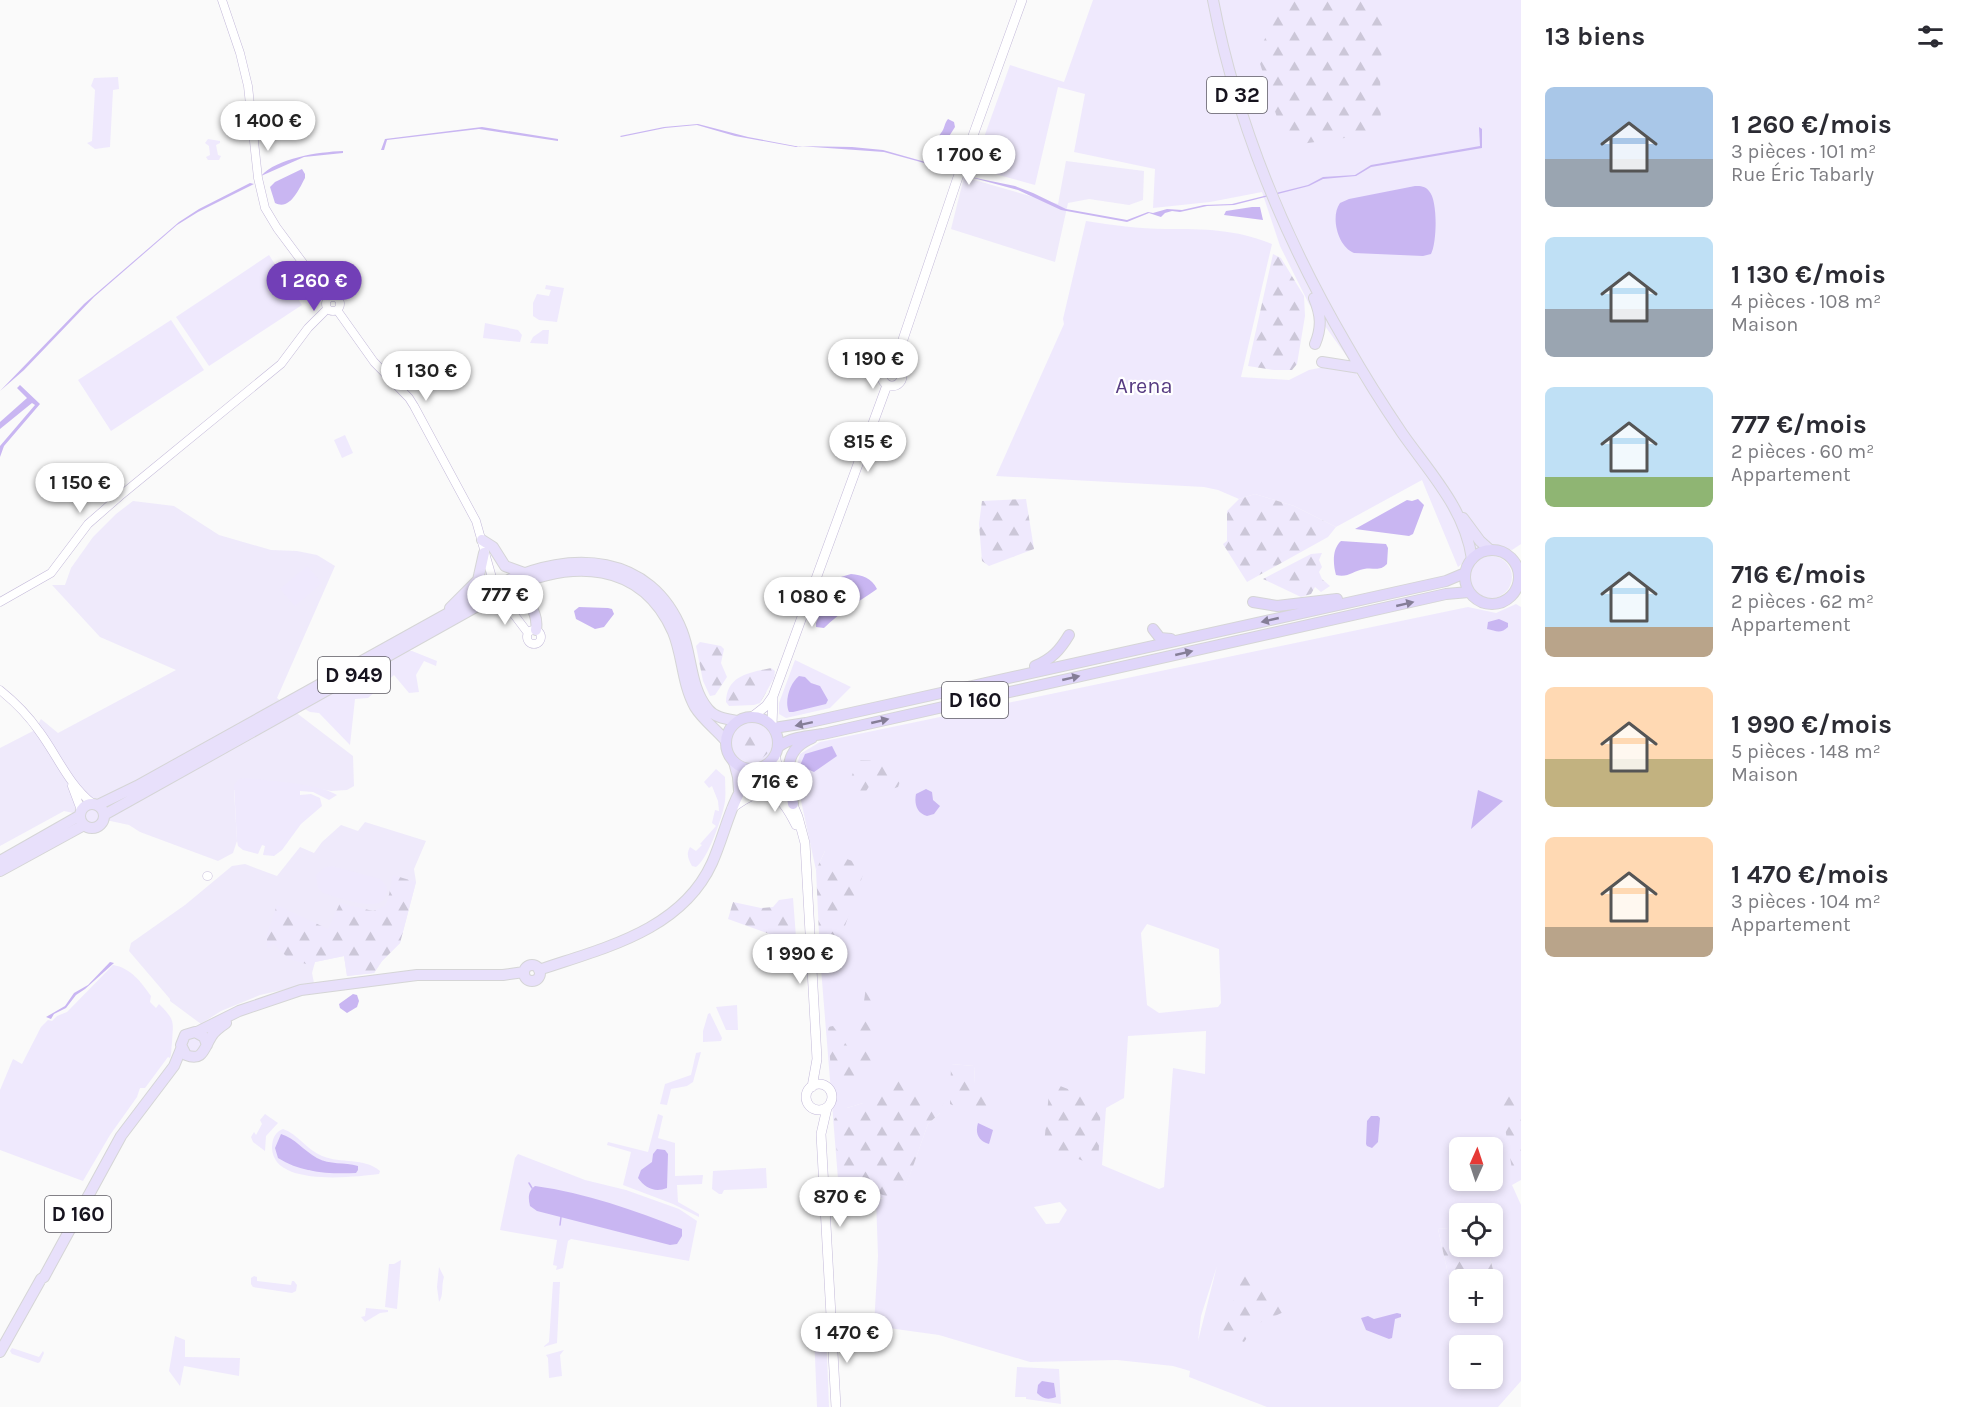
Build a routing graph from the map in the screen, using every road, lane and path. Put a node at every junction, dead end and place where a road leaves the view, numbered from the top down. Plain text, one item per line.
1 (222, 0) edge
2 (1022, 0) edge
3 (1213, 0) edge
4 (1299, 255) junction
5 (330, 298) junction
6 (327, 309) junction
7 (338, 310) junction
8 (1315, 344) dead end
9 (1322, 362) dead end
10 (894, 366) junction
11 (1360, 368) junction
12 (887, 385) junction
13 (1452, 504) junction
14 (482, 540) junction
15 (1490, 550) junction
16 (484, 553) junction
17 (1521, 553) edge
18 (1510, 557) junction
19 (1472, 559) junction
20 (1465, 573) junction
21 (1520, 576) edge
22 (527, 577) junction
23 (493, 581) dead end
24 (508, 589) junction
25 (1409, 589) junction
26 (1469, 592) junction
27 (525, 596) junction
28 (1515, 598) edge
29 (503, 600) dead end
30 (0, 602) edge
31 (1253, 602) dead end
32 (444, 615) junction
33 (1153, 629) dead end
34 (532, 631) joint
35 (1069, 635) dead end
36 (1195, 636) junction
37 (959, 688) junction
38 (0, 690) edge
39 (773, 696) junction
40 (752, 717) junction
41 (737, 721) junction
42 (773, 727) junction
43 (823, 734) junction
44 (726, 741) junction
45 (776, 751) junction
46 (734, 762) junction
47 (758, 768) junction
48 (71, 781) junction
49 (739, 790) junction
50 (792, 801) junction
51 (98, 808) junction
52 (732, 808) junction
53 (81, 817) junction
54 (805, 843) junction
55 (0, 861) edge
56 (0, 871) edge
57 (345, 984) junction
58 (197, 1032) junction
59 (207, 1045) junction
60 (182, 1048) junction
61 (194, 1057) junction
62 (818, 1059) junction
63 (164, 1080) junction
64 (825, 1086) junction
65 (812, 1087) junction
66 (827, 1108) junction
67 (814, 1109) junction
68 (821, 1134) junction
69 (0, 1352) edge
70 (836, 1407) edge

1 - 5 street
2 - 10 main road
3 - 4 main road, D 32
4 - 8 main road
4 - 11 main road, D 32
5 - 6 street
5 - 7 street
6 - 7 street
6 - 30 street
7 - 14 street
9 - 11 main road
10 - 12 main road
10 - 12 main road
11 - 13 main road, D 32
12 - 39 main road
13 - 15 main road, D 32
13 - 19 main road, D 32
14 - 16 street
14 - 22 main road
15 - 18 highway
15 - 19 highway
16 - 23 street
16 - 32 main road
17 - 18 highway
18 - 21 highway
19 - 20 highway
20 - 25 highway, D 160
20 - 26 highway
21 - 28 highway
22 - 24 main road, D 949
22 - 27 main road
22 - 32 main road, D 949
22 - 41 main road, D 949
22 - 44 main road, D 949
24 - 27 main road
24 - 51 main road, D 949
25 - 31 highway
25 -> 36 highway, D 160
26 - 28 highway
43 -> 26 highway, D 160
27 - 34 main road
29 - 34 street
32 - 51 main road, D 949
33 - 36 highway
35 - 37 highway
36 - 37 highway, D 160
37 -> 42 highway, D 160
38 - 48 street
39 - 40 main road
39 - 42 main road
40 - 41 highway
40 - 42 highway
41 - 44 highway
42 - 45 highway
43 - 45 highway, D 160
43 - 50 highway, D 160
44 - 46 highway
45 - 47 highway
45 - 50 main road
46 - 47 highway
46 - 49 main road
47 - 49 main road
47 - 50 main road
48 - 51 street
48 - 53 street
49 - 52 main road
50 - 54 main road
51 - 53 main road
51 - 53 main road
52 - 54 main road
52 - 57 main road
53 - 55 main road
53 - 56 main road
54 - 62 main road
57 - 58 main road
57 - 59 main road
58 - 59 main road
58 - 60 main road
59 - 61 main road
60 - 61 main road
60 - 63 main road, D 160
61 - 63 main road, D 160
62 - 64 main road
62 - 65 main road
63 - 69 main road, D 160
64 - 65 main road
64 - 66 main road
65 - 67 main road
66 - 67 main road
66 - 68 main road
67 - 68 main road
68 - 70 main road

